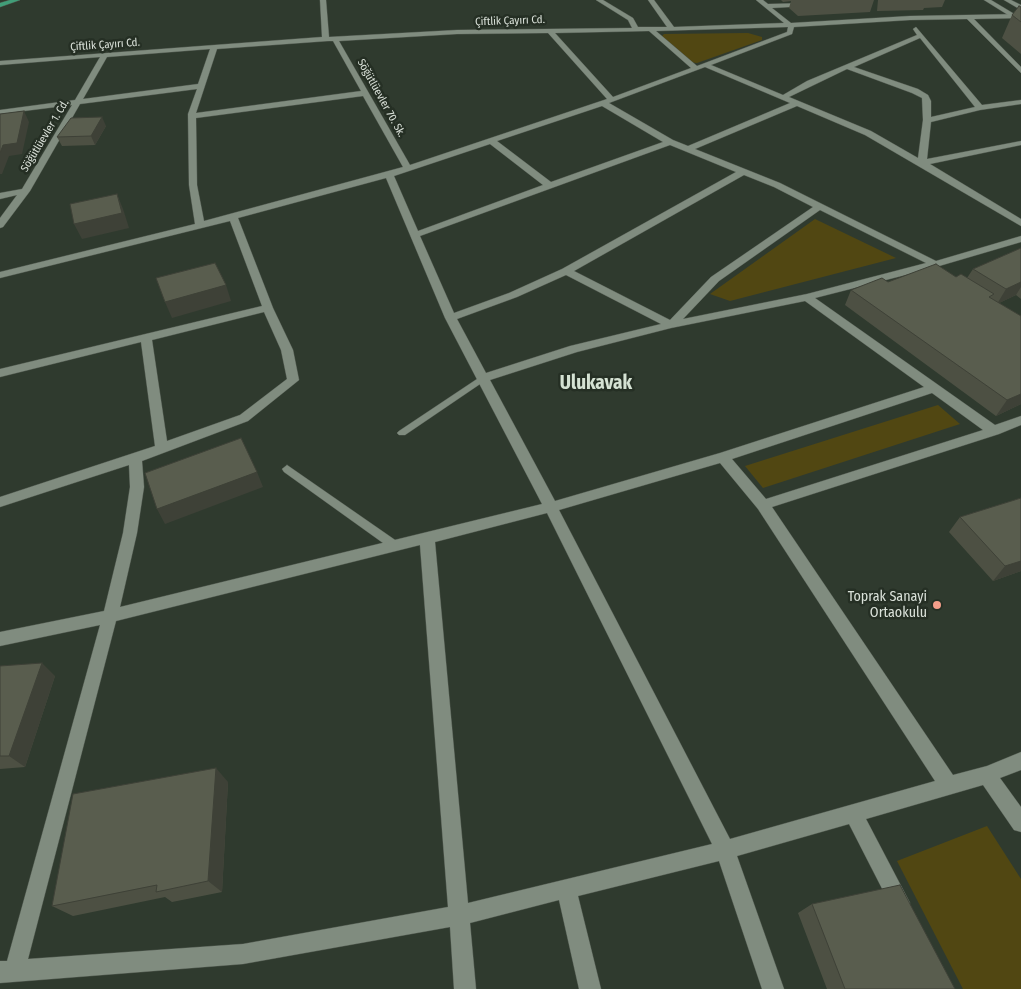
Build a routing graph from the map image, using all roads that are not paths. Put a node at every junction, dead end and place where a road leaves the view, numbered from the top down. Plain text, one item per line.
1 (17, 0) edge
2 (323, 0) edge
3 (599, 0) edge
4 (651, 0) edge
5 (759, 0) edge
6 (813, 0) edge
7 (988, 0) edge
8 (1007, 0) edge
9 (0, 5) edge
10 (766, 6) junction
11 (1021, 8) edge
12 (1013, 16) junction
13 (1021, 16) edge
14 (969, 17) junction
15 (910, 18) junction
16 (1021, 21) edge
17 (791, 26) junction
18 (635, 28) junction
19 (671, 28) junction
20 (650, 29) junction
21 (549, 30) junction
22 (920, 36) junction
23 (335, 39) junction
24 (326, 40) junction
25 (214, 47) junction
26 (105, 55) junction
27 (0, 63) edge
28 (701, 67) junction
29 (848, 67) junction
30 (1021, 71) edge
31 (201, 86) junction
32 (365, 93) junction
33 (784, 97) junction
34 (78, 102) junction
35 (608, 102) junction
36 (1021, 102) edge
37 (798, 103) junction
38 (980, 108) junction
39 (0, 112) edge
40 (192, 116) junction
41 (926, 120) junction
42 (491, 141) junction
43 (670, 142) junction
44 (1021, 143) edge
45 (688, 149) junction
46 (922, 163) junction
47 (408, 168) junction
48 (742, 172) junction
49 (389, 175) junction
50 (549, 185) junction
51 (25, 190) junction
52 (0, 196) edge
53 (820, 206) junction
54 (233, 217) junction
55 (1021, 223) edge
56 (0, 225) edge
57 (200, 226) junction
58 (415, 235) junction
59 (1021, 239) edge
60 (930, 265) junction
61 (566, 271) junction
62 (0, 275) edge
63 (941, 277) edge
64 (807, 297) junction
65 (268, 308) junction
66 (451, 318) junction
67 (671, 324) junction
68 (146, 338) junction
69 (0, 373) edge
70 (483, 378) junction
71 (934, 388) junction
72 (1021, 420) edge
73 (994, 431) junction
74 (402, 433) dead end
75 (162, 448) junction
76 (723, 457) junction
77 (135, 458) junction
78 (287, 469) dead end
79 (0, 502) edge
80 (763, 505) junction
81 (551, 507) junction
82 (427, 537) junction
83 (394, 545) junction
84 (110, 616) junction
85 (0, 639) edge
86 (1021, 761) edge
87 (988, 775) junction
88 (949, 785) junction
89 (853, 813) junction
90 (1021, 823) edge
91 (725, 850) junction
92 (568, 890) junction
93 (460, 915) junction
94 (907, 918) edge
95 (8, 971) edge
96 (465, 989) edge
97 (590, 989) edge
98 (773, 989) edge

1 - 9 highway
2 - 24 street
3 - 18 street
4 - 19 street
5 - 10 street
6 - 10 street
7 - 12 street
8 - 11 street
10 - 17 street
12 - 13 street, Çiftlik Çayırı Cd.
12 - 14 street, Çiftlik Çayırı Cd.
12 - 16 street
14 - 15 street, Çiftlik Çayırı Cd.
14 - 30 street
15 - 17 street, Çiftlik Çayırı Cd.
15 - 22 street
17 - 19 street, Çiftlik Çayırı Cd.
17 - 28 street
18 - 20 street, Çiftlik Çayırı Cd.
18 - 21 street, Çiftlik Çayırı Cd.
19 - 20 street, Çiftlik Çayırı Cd.
20 - 28 street
21 - 23 street, Çiftlik Çayırı Cd.
21 - 35 street
22 - 29 street
22 - 38 street
23 - 24 street, Çiftlik Çayırı Cd.
23 - 32 street, Söğütlüevler 70. Sk.
24 - 25 street, Çiftlik Çayırı Cd.
25 - 26 street, Çiftlik Çayırı Cd.
25 - 31 street
26 - 27 street, Çiftlik Çayırı Cd.
26 - 34 street, Söğütlüevler 1. Cd.
28 - 33 street
28 - 35 street
29 - 33 street
29 - 41 street
31 - 34 street
31 - 40 street
32 - 40 street
32 - 47 street, Söğütlüevler 70. Sk.
33 - 37 street
34 - 39 street
34 - 51 street, Söğütlüevler 1. Cd.
35 - 42 street
35 - 43 street
36 - 38 street
37 - 45 street
37 - 46 street
38 - 41 street
40 - 57 street
41 - 46 street
42 - 47 street
42 - 50 street
43 - 45 street
43 - 50 street
44 - 46 street
45 - 48 street
46 - 55 street
47 - 49 street
48 - 53 street
48 - 61 street
49 - 54 street
49 - 58 street
50 - 58 street
51 - 52 street
51 - 56 street, Söğütlüevler 1. Cd.
53 - 60 street
53 - 67 street
54 - 57 street
54 - 65 street
57 - 62 street
58 - 66 street
59 - 60 street
60 - 63 street
60 - 64 street
61 - 66 street
61 - 67 street
64 - 67 street
64 - 71 street
65 - 68 street
65 - 75 street
66 - 70 street
67 - 70 street
68 - 69 street
68 - 75 street
70 - 74 lane
70 - 81 street
71 - 73 street
71 - 76 street
72 - 73 street
73 - 80 street
75 - 77 street
76 - 80 street
76 - 81 street
77 - 79 street
77 - 84 street
78 - 83 lane
80 - 88 street
81 - 82 street
81 - 91 street
82 - 83 street
82 - 93 street
83 - 84 street
84 - 85 street
84 - 95 street
86 - 87 street
87 - 88 street
87 - 90 street
88 - 89 street
89 - 91 street
89 - 94 street
91 - 92 street
91 - 98 street
92 - 93 street
92 - 97 street
93 - 95 street
93 - 96 street

